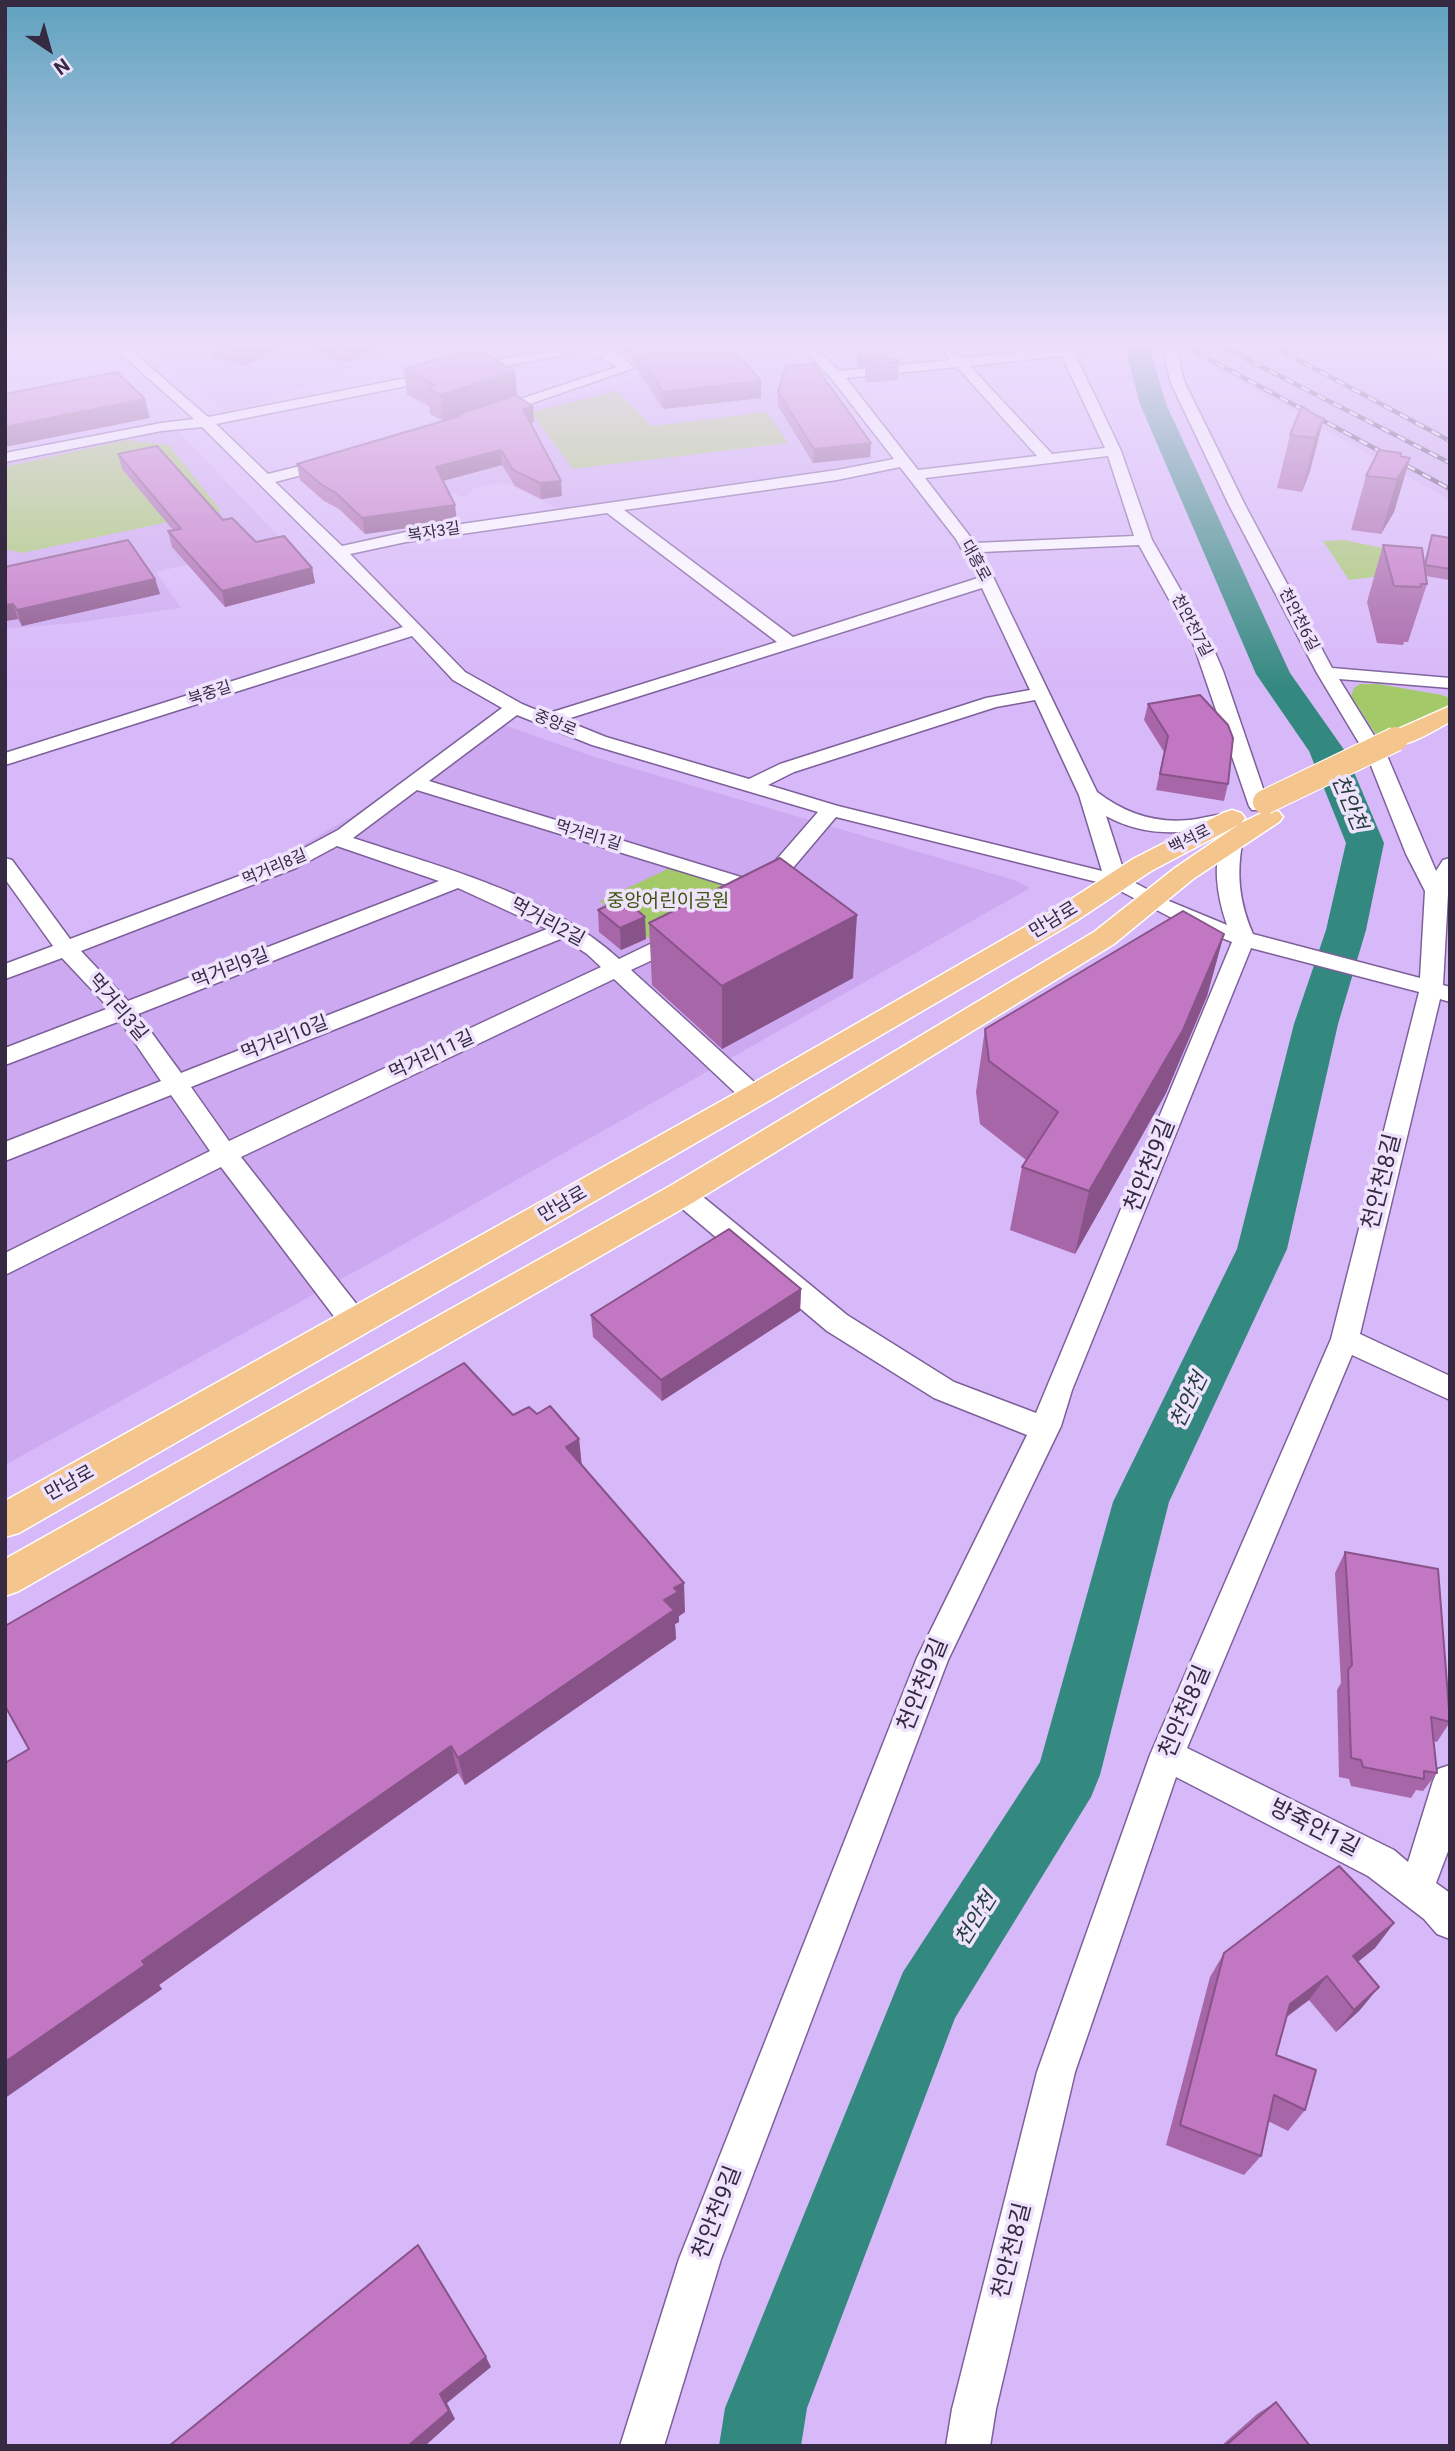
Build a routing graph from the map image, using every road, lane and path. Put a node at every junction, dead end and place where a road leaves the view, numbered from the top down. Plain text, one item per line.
1 (243, 460) edge
2 (341, 460) edge
3 (902, 460) edge
4 (1015, 460) edge
5 (1117, 460) edge
6 (1215, 460) edge
7 (908, 468) junction
8 (263, 480) junction
9 (609, 507) junction
10 (1144, 540) junction
11 (970, 548) junction
12 (339, 552) junction
13 (987, 581) junction
14 (415, 629) junction
15 (790, 643) junction
16 (1326, 673) junction
17 (1450, 683) edge
18 (1039, 694) junction
19 (515, 708) junction
20 (1450, 713) edge
21 (547, 720) junction
22 (1450, 730) edge
23 (1396, 748) junction
24 (5, 759) edge
25 (414, 783) junction
26 (751, 786) junction
27 (1089, 795) junction
28 (1265, 808) junction
29 (831, 810) junction
30 (1233, 828) junction
31 (335, 839) junction
32 (5, 864) edge
33 (1450, 864) edge
34 (458, 881) junction
35 (1116, 881) junction
36 (762, 890) junction
37 (1436, 891) junction
38 (1148, 899) junction
39 (741, 905) edge
40 (709, 925) edge
41 (566, 929) junction
42 (1244, 939) junction
43 (66, 949) junction
44 (995, 956) junction
45 (616, 969) junction
46 (5, 972) edge
47 (1035, 980) junction
48 (1427, 987) edge
49 (124, 1010) junction
50 (5, 1057) edge
51 (175, 1082) junction
52 (754, 1096) junction
53 (5, 1152) edge
54 (225, 1154) junction
55 (682, 1194) junction
56 (5, 1265) edge
57 (355, 1323) junction
58 (1345, 1339) junction
59 (1450, 1389) edge
60 (1044, 1429) junction
61 (5, 1521) edge
62 (5, 1579) edge
63 (1167, 1755) junction
64 (1450, 1781) edge
65 (1415, 1890) junction
66 (1450, 1921) edge
67 (642, 2446) edge
68 (968, 2446) edge

1 - 8 street, 중앙로
2 - 8 street
3 - 7 street, 대흥로
4 - 7 street
5 - 10 street, 천안천7길
6 - 16 street, 천안천6길
7 - 9 street, 복자3길
7 - 11 street, 대흥로
8 - 12 street, 중앙로
9 - 12 street, 복자3길
9 - 15 street
10 - 11 street
10 - 28 street, 천안천7길
11 - 13 street, 대흥로
12 - 14 street, 중앙로
13 - 15 street
13 - 18 street, 대흥로
14 - 19 street, 중앙로
14 - 24 street, 북중길
15 - 21 street
16 - 17 street
16 - 37 street, 천안천6길
18 - 26 street
18 - 27 street, 대흥로
19 - 21 street, 중앙로
19 - 25 street, 먹거리8길
20 - 23 main road
21 - 26 street, 중앙로
22 - 23 main road
23 - 28 main road, 백석로
25 - 31 street, 먹거리8길
25 - 36 street, 먹거리1길
26 - 29 street, 중앙로
27 - 30 street
27 - 35 street, 대흥로
28 - 30 main road, 백석로
29 - 35 street, 중앙로
29 - 36 street
30 - 35 main road, 백석로
30 - 38 main road, 백석로
30 - 42 street
31 - 34 street, 먹거리2길
31 - 43 street, 먹거리8길
32 - 43 street, 먹거리3길
33 - 37 street
34 - 41 street, 먹거리2길
34 - 49 street, 먹거리9길
35 - 38 street, 중앙로
35 - 44 main road, 만남로
36 - 39 street
37 - 48 street
38 - 42 street
38 - 47 main road, 만남로
40 - 45 street, 먹거리11길
41 - 45 street, 먹거리2길
41 - 51 street, 먹거리10길
42 - 48 street
42 - 60 street, 천안천9길
43 - 46 street, 먹거리8길
43 - 49 street, 먹거리3길
44 - 47 main road
44 - 52 main road, 만남로
45 - 52 street, 먹거리2길
45 - 54 street, 먹거리11길
47 - 55 main road, 만남로
48 - 58 street, 천안천8길
49 - 50 street, 먹거리9길
49 - 51 street, 먹거리3길
51 - 53 street, 먹거리10길
51 - 54 street, 먹거리3길
52 - 57 main road, 만남로
54 - 56 street, 먹거리11길
54 - 57 street, 먹거리3길
55 - 60 street
55 - 62 main road, 만남로
57 - 61 main road, 만남로
58 - 59 street
58 - 63 street, 천안천8길
60 - 67 street, 천안천9길
63 - 65 street, 방죽안1길
63 - 68 street, 천안천8길
64 - 65 street
65 - 66 street, 방죽안1길

